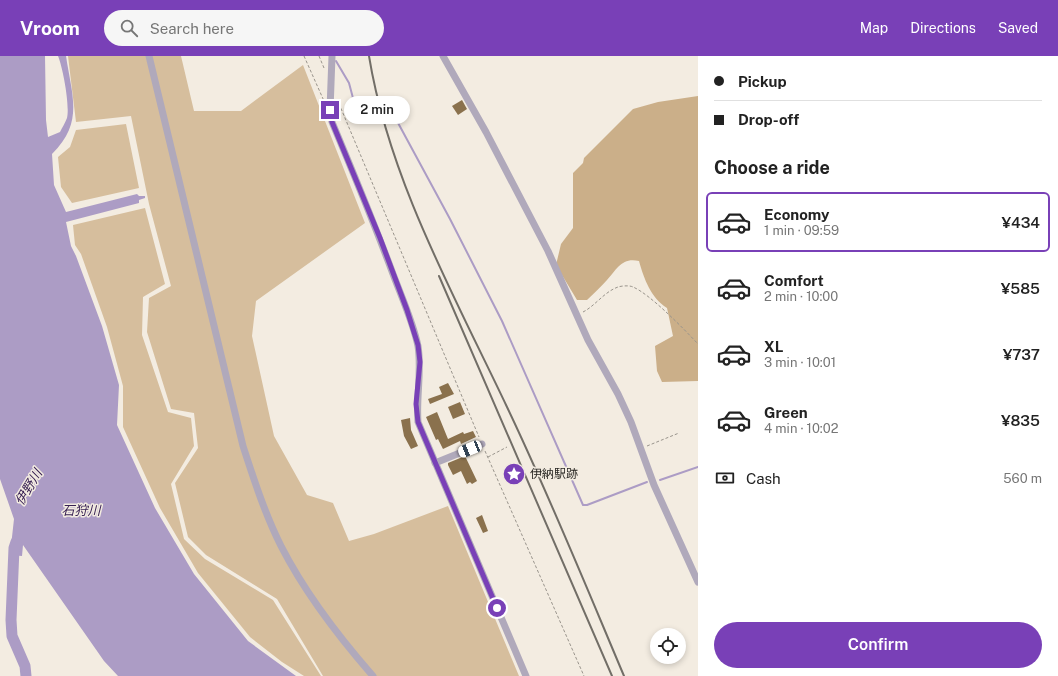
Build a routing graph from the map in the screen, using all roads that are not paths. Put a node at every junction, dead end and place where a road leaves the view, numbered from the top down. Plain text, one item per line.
1 (149, 56) edge
2 (332, 56) edge
3 (443, 56) edge
4 (482, 444) road end
5 (435, 463) junction
6 (698, 582) edge
7 (373, 676) edge
8 (526, 676) edge

1 - 7 street
2 - 5 street
3 - 6 street
4 - 5 street
5 - 8 street

